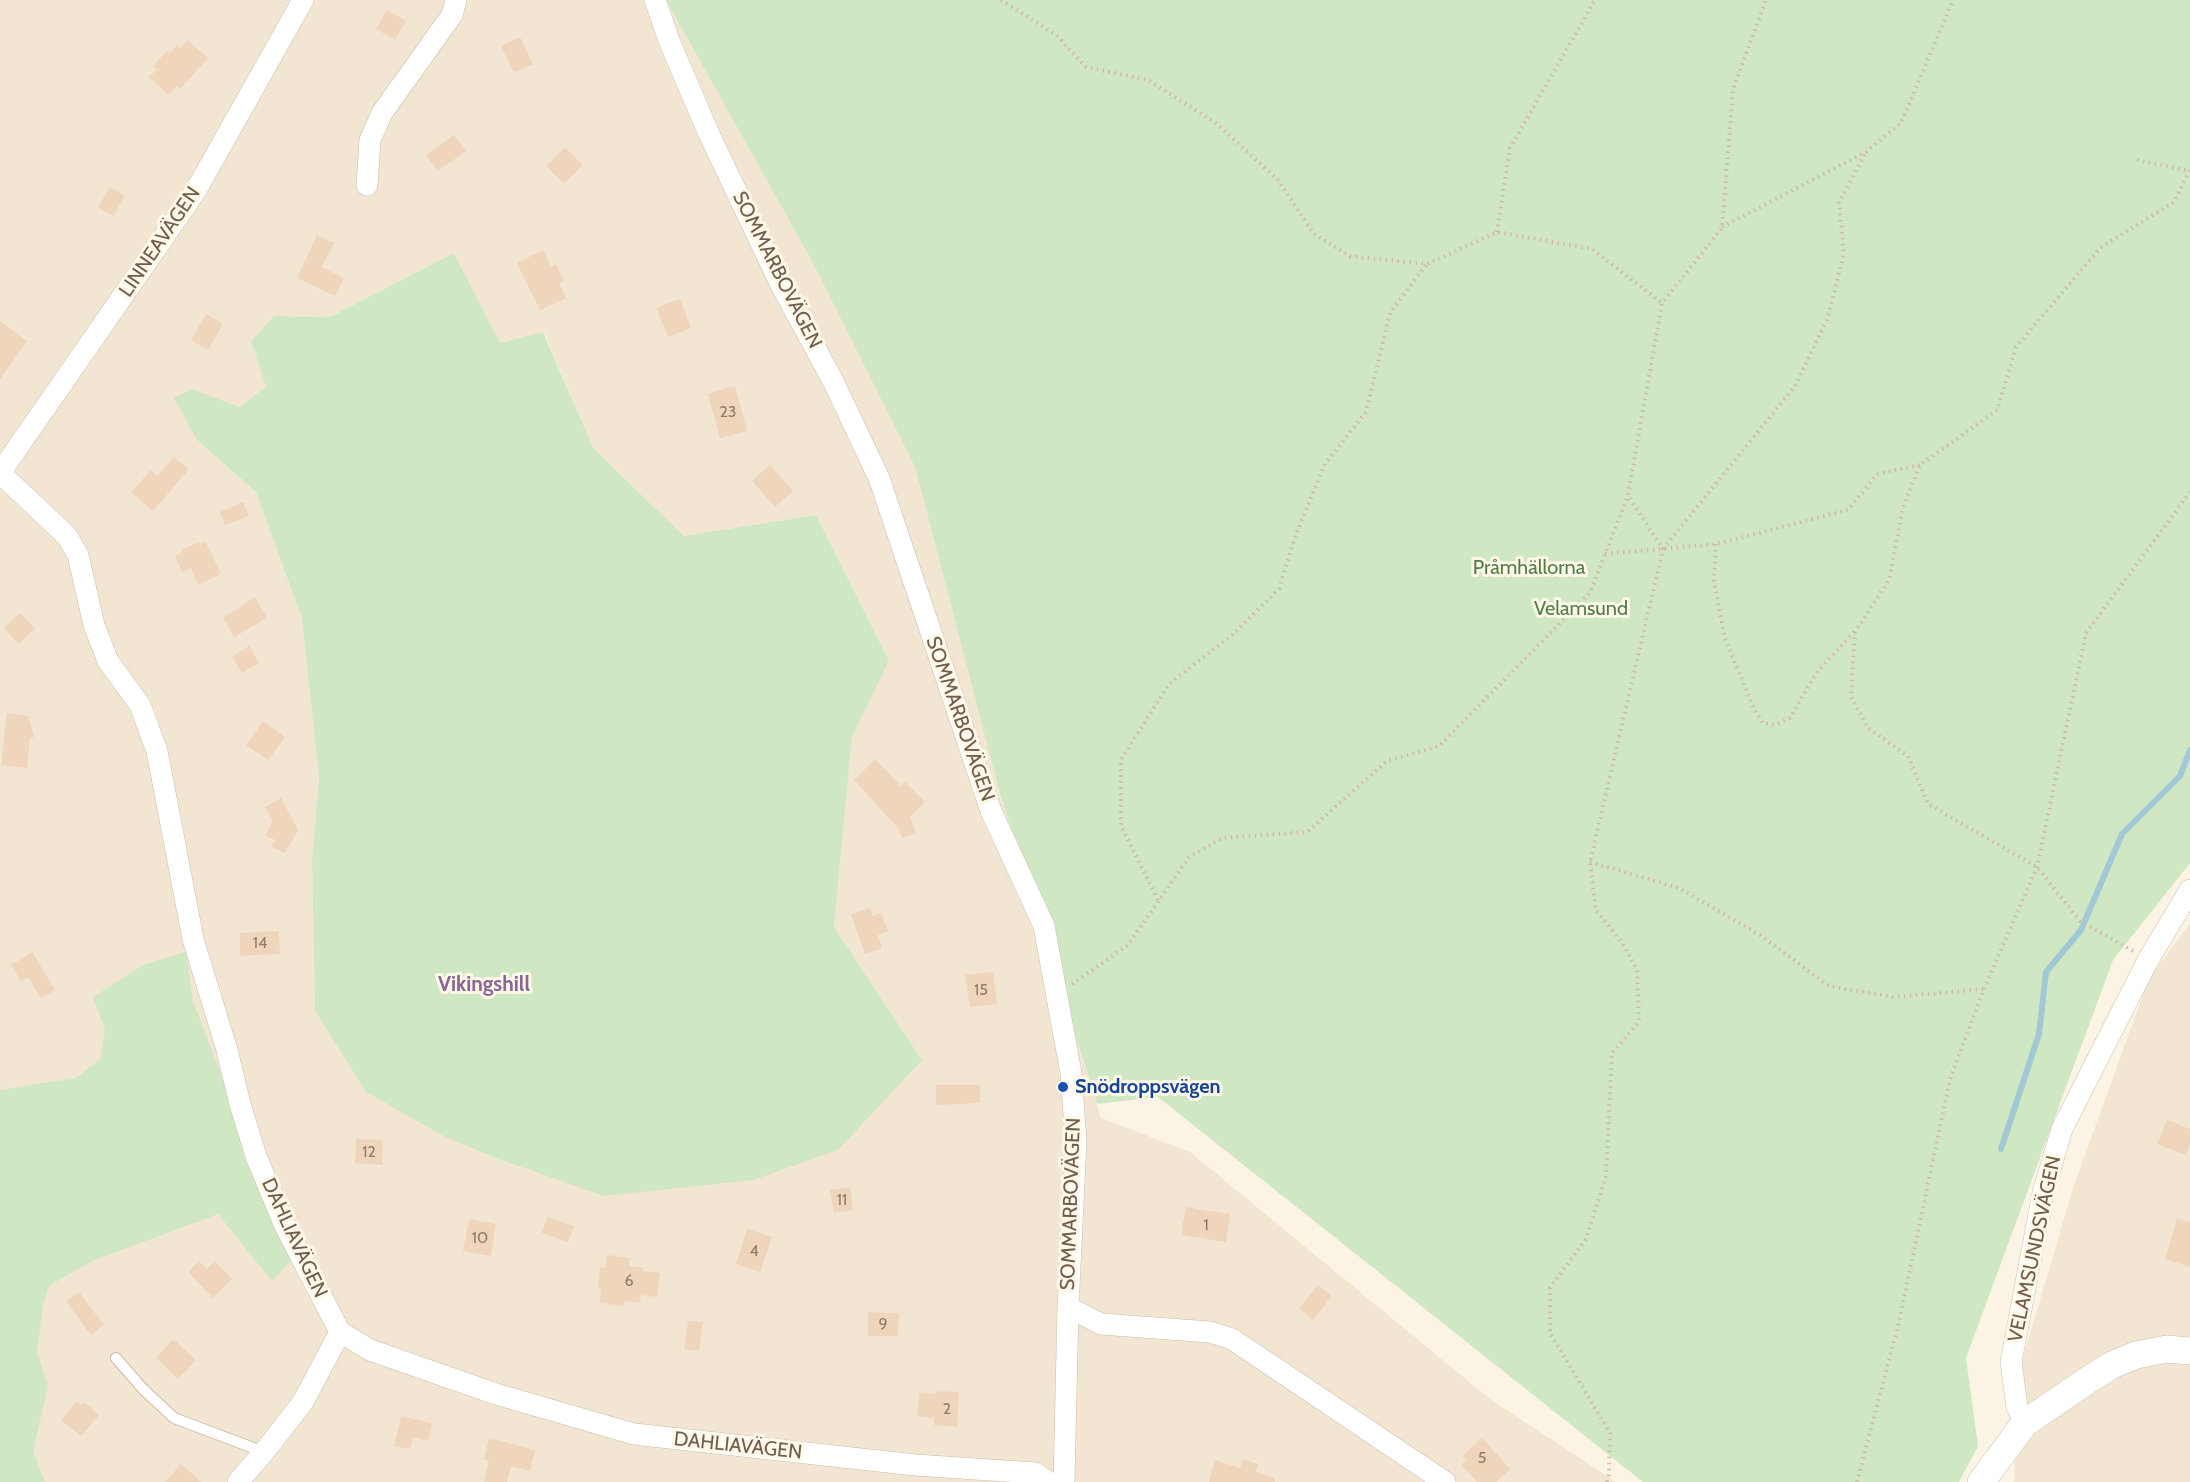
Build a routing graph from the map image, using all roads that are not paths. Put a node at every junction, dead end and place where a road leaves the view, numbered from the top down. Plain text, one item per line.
1 (303, 0) edge
2 (456, 0) edge
3 (655, 0) edge
4 (367, 185) dead end
5 (0, 473) edge
6 (2190, 890) edge
7 (1068, 1307) junction
8 (340, 1332) junction
9 (2190, 1351) edge
10 (116, 1358) dead end
11 (2025, 1423) junction
12 (264, 1452) junction
13 (238, 1482) edge
14 (1048, 1482) edge
15 (1064, 1482) edge
16 (1445, 1482) edge
17 (1981, 1482) edge

1 - 5 street, LINNEAVÄGEN
2 - 4 street
3 - 7 street, SOMMARBOVÄGEN
5 - 8 street, DAHLIAVÄGEN
6 - 11 street, VELAMSUNDSVÄGEN
7 - 15 street, SOMMARBOVÄGEN
7 - 16 street
8 - 12 street
8 - 14 street, DAHLIAVÄGEN
9 - 11 street
10 - 12 lane
11 - 17 street
12 - 13 street

